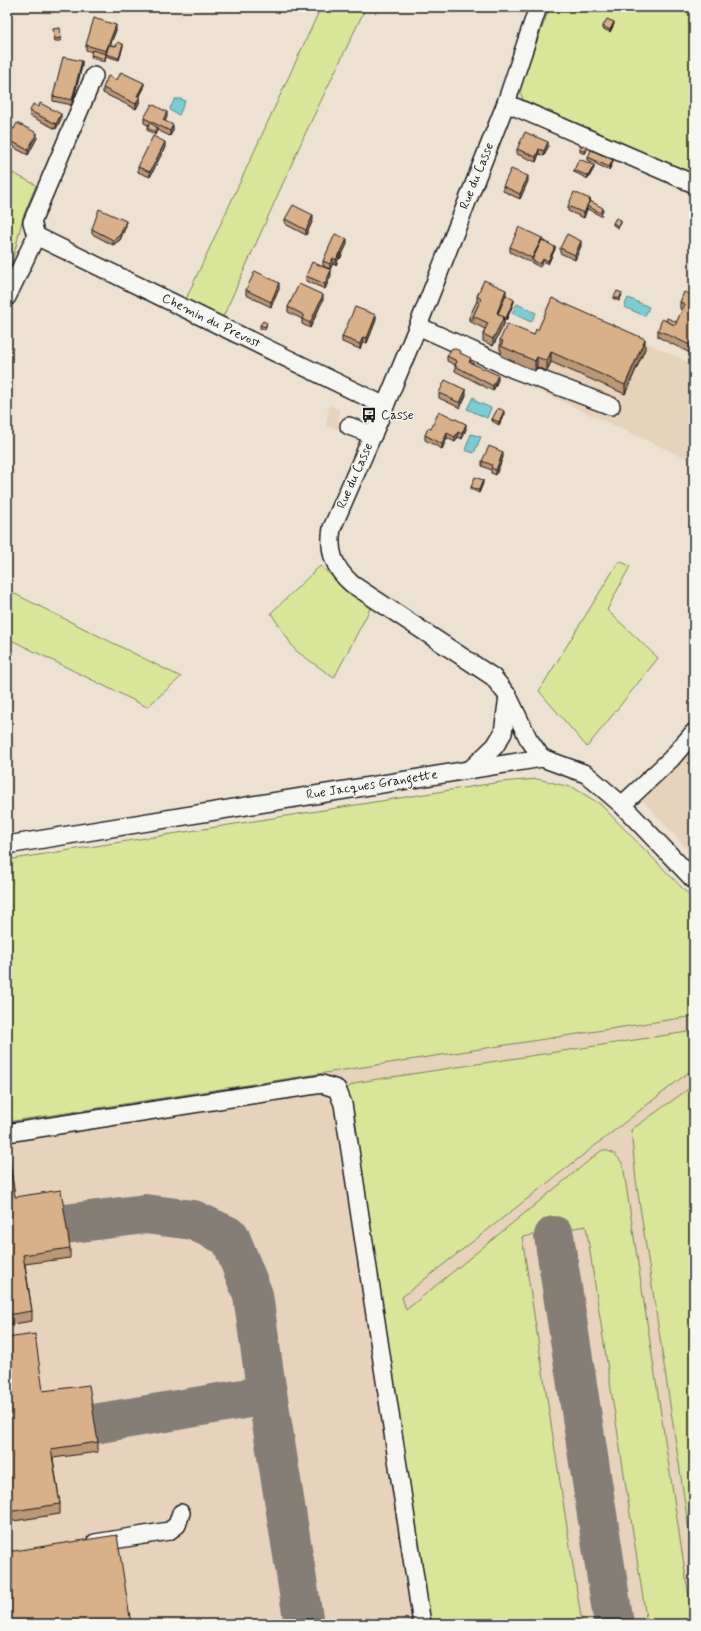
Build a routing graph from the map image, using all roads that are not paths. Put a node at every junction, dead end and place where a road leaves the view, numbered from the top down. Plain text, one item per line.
1 (538, 7) edge
2 (94, 76) dead end
3 (506, 103) junction
4 (694, 184) edge
5 (36, 236) junction
6 (7, 297) edge
7 (418, 326) junction
8 (386, 406) junction
9 (611, 406) dead end
10 (349, 426) dead end
11 (373, 435) junction
12 (508, 696) junction
13 (694, 732) edge
14 (542, 758) junction
15 (471, 769) junction
16 (622, 805) junction
17 (7, 845) edge
18 (694, 880) edge
19 (7, 1133) edge
20 (181, 1513) dead end
21 (76, 1546) edge
22 (422, 1624) edge

1 - 3 street, Rue du Casse
2 - 5 street
3 - 4 street
3 - 7 street, Rue du Casse
5 - 6 street
5 - 8 street, Chemin du Prevost
7 - 8 street, Rue du Casse
7 - 9 street
8 - 11 street, Rue du Casse
10 - 11 street
11 - 12 street, Rue du Casse
12 - 14 street, Rue du Casse
12 - 15 street
13 - 16 street
14 - 15 street, Rue Jacques Grangette
14 - 16 street, Rue Jacques Grangette
15 - 17 street, Rue Jacques Grangette
16 - 18 street, Rue Jacques Grangette
19 - 22 street
20 - 21 street

